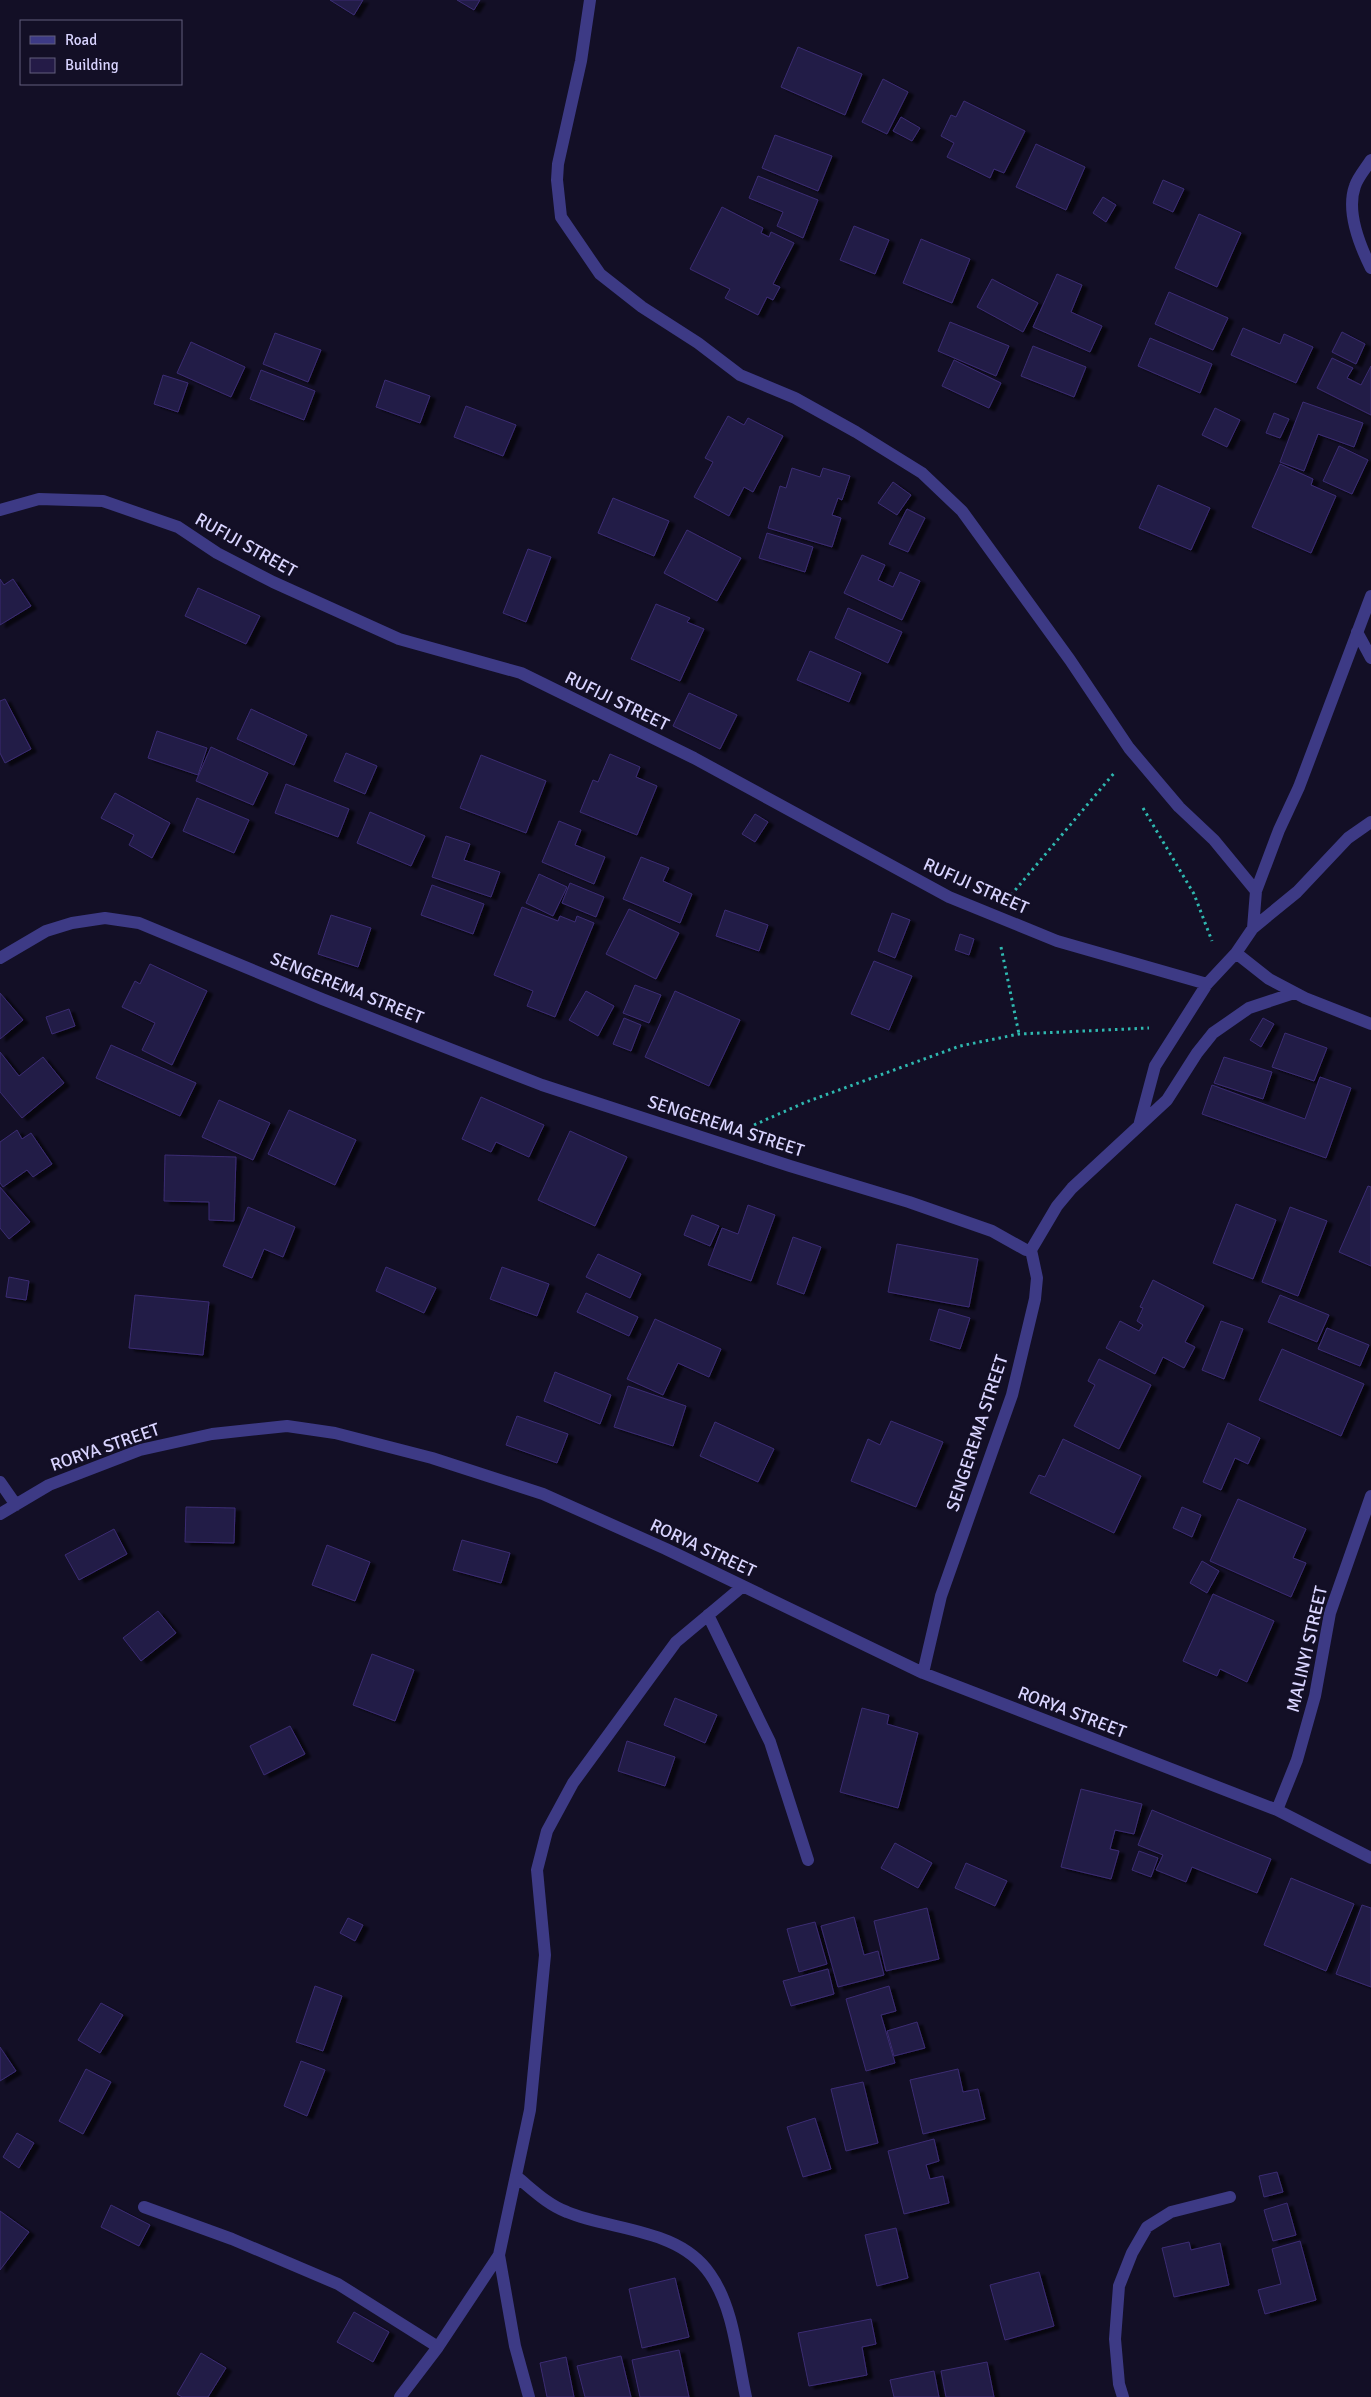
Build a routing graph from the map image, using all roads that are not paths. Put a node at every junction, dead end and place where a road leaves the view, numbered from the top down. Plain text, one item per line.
1 (590, 0) edge
2 (1371, 160) edge
3 (1371, 268) edge
4 (0, 510) edge
5 (1371, 596) edge
6 (1357, 632) junction
7 (1371, 658) edge
8 (1371, 822) edge
9 (1256, 891) junction
10 (1253, 928) junction
11 (1236, 953) junction
12 (0, 958) edge
13 (1207, 984) junction
14 (1294, 993) junction
15 (1371, 1024) edge
16 (1139, 1126) junction
17 (1031, 1250) junction
18 (0, 1482) edge
19 (1371, 1496) edge
20 (16, 1505) junction
21 (0, 1514) edge
22 (743, 1586) junction
23 (708, 1615) junction
24 (923, 1673) junction
25 (1277, 1810) junction
26 (1371, 1858) edge
27 (808, 1860) dead end
28 (517, 2177) junction
29 (1230, 2197) dead end
30 (144, 2207) dead end
31 (499, 2255) junction
32 (438, 2348) junction
33 (400, 2397) edge
34 (529, 2397) edge
35 (746, 2397) edge
36 (1123, 2397) edge

1 - 9 street
2 - 3 street
4 - 13 street, RUFIJI STREET
5 - 6 street
6 - 7 street
6 - 9 street
8 - 10 street
9 - 10 street
10 - 11 street
11 - 13 street
11 - 14 street
12 - 17 street, SENGEREMA STREET
13 - 16 street
14 - 15 street
14 - 16 street
16 - 17 street
17 - 24 street, SENGEREMA STREET
18 - 20 street
19 - 25 street, MALINYI STREET
20 - 21 street, RORYA STREET
20 - 22 street, RORYA STREET
22 - 23 street
22 - 24 street, RORYA STREET
23 - 27 street
23 - 28 street
24 - 25 street, RORYA STREET
25 - 26 street, RORYA STREET
28 - 31 street
28 - 35 street
29 - 36 street
30 - 32 street
31 - 32 street
31 - 34 street
32 - 33 street

